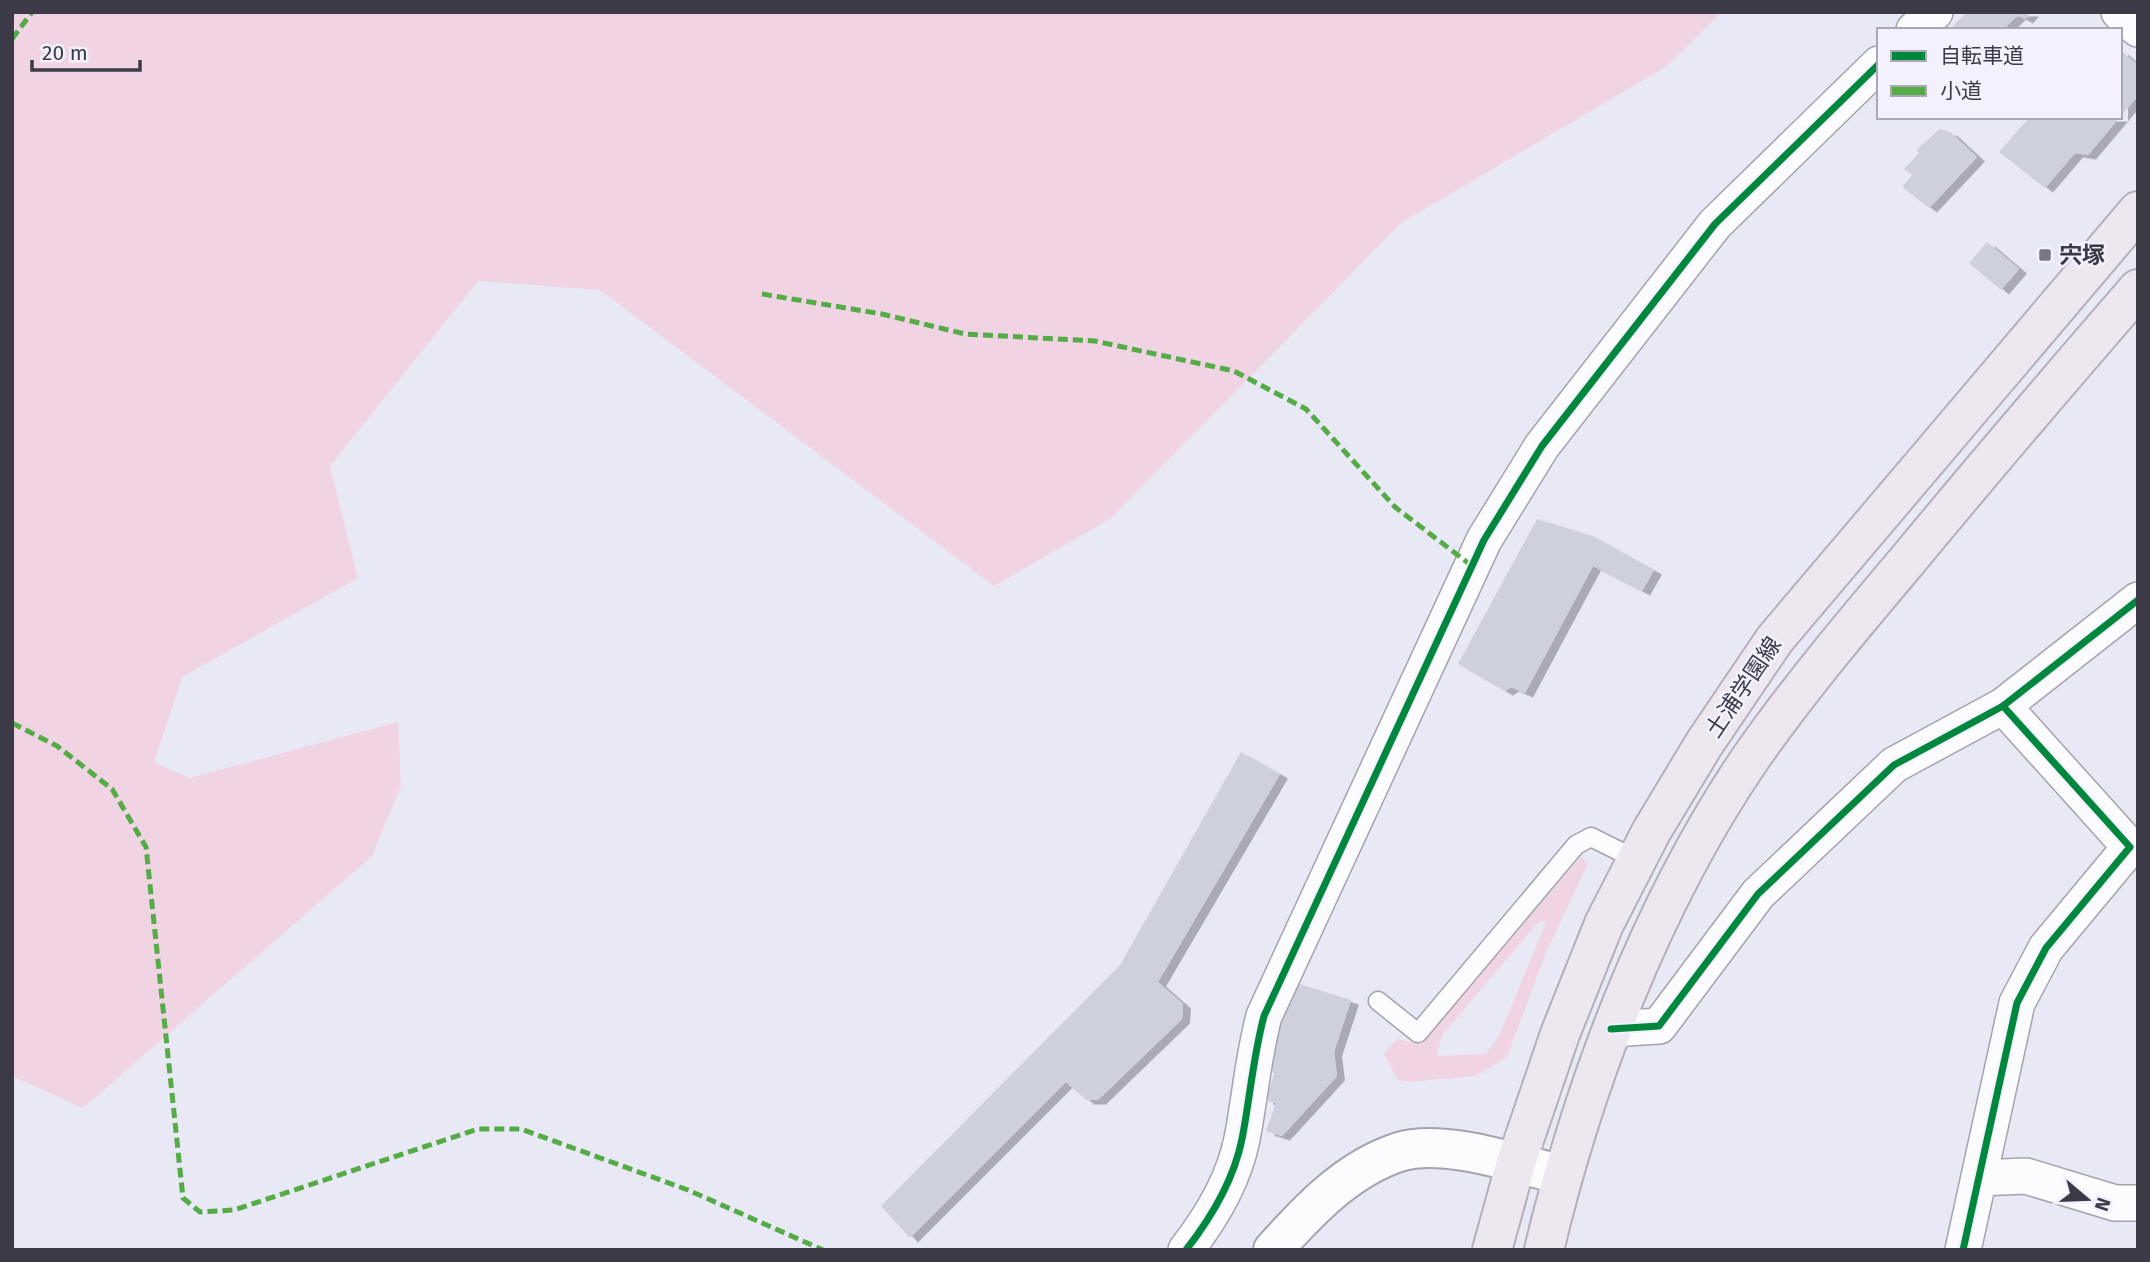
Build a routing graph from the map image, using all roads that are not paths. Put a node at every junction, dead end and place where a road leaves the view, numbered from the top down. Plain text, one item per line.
1 (1935, 12) edge
2 (2119, 12) edge
3 (1916, 28) edge
4 (2138, 29) edge
5 (1877, 66) edge
6 (2138, 211) edge
7 (2138, 289) edge
8 (2138, 600) edge
9 (2003, 706) junction
10 (1637, 860) junction
11 (1378, 1001) dead end
12 (1611, 1029) junction
13 (1516, 1163) junction
14 (1562, 1175) junction
15 (1979, 1178) junction
16 (2138, 1203) edge
17 (1186, 1250) edge
18 (1273, 1250) edge
19 (1492, 1250) edge
20 (1544, 1250) edge
21 (1964, 1250) edge

1 - 3 street
2 - 4 street
5 - 17 street
6 - 10 main road, 土浦学園線
7 - 12 main road, 土浦学園線
8 - 9 street
9 - 12 street
9 - 15 street
10 - 11 lane
10 - 13 main road, 土浦学園線
12 - 14 main road, 土浦学園線
13 - 14 street
13 - 18 street
13 - 19 main road, 土浦学園線
14 - 20 main road, 土浦学園線
15 - 16 street
15 - 21 street

